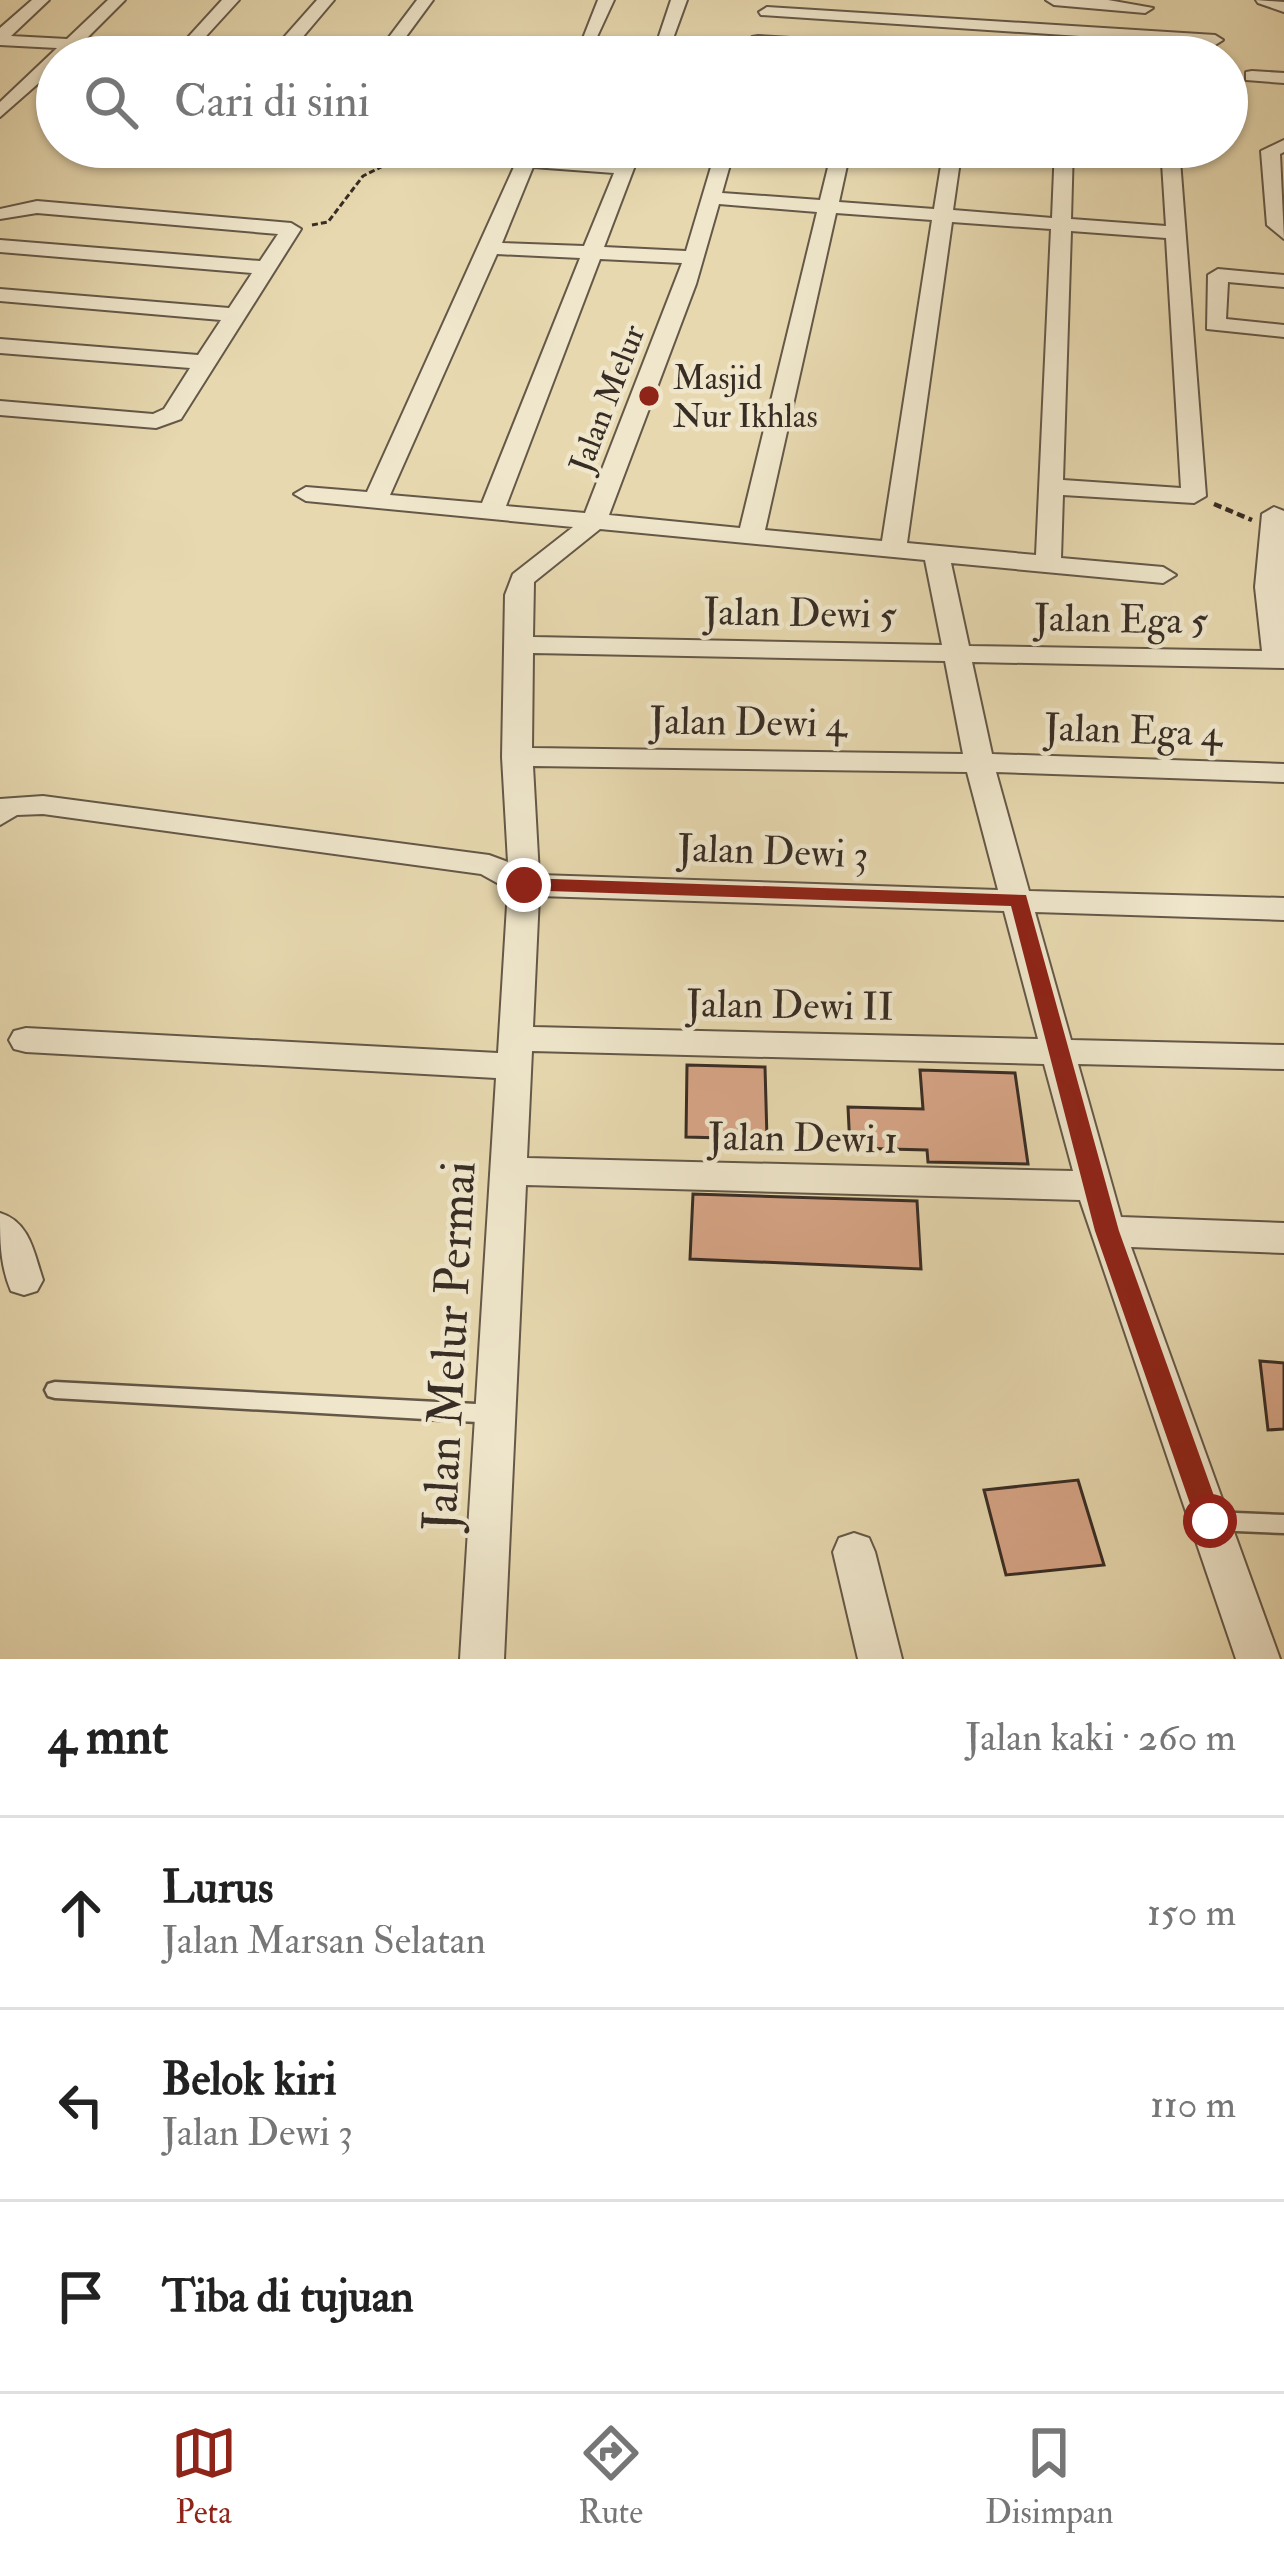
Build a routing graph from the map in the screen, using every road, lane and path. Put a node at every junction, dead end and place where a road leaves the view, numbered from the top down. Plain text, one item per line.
1 (41, 0) edge
2 (117, 0) edge
3 (230, 0) edge
4 (326, 0) edge
5 (424, 0) edge
6 (605, 0) edge
7 (679, 0) edge
8 (1054, 0) edge
9 (1264, 0) edge
10 (769, 6) edge
11 (1284, 7) edge
12 (1145, 8) dead end
13 (80, 36) edge
14 (197, 36) edge
15 (294, 36) edge
16 (397, 36) edge
17 (589, 36) edge
18 (666, 36) edge
19 (760, 36) edge
20 (1143, 36) edge
21 (0, 41) edge
22 (36, 47) edge
23 (1252, 76) dead end
24 (36, 78) edge
25 (1284, 78) edge
26 (0, 112) edge
27 (1284, 146) edge
28 (378, 168) edge
29 (523, 168) edge
30 (625, 168) edge
31 (720, 168) edge
32 (837, 168) edge
33 (949, 168) edge
34 (1063, 168) edge
35 (1172, 168) edge
36 (1279, 189) edge
37 (711, 198) junction
38 (828, 207) junction
39 (1, 215) edge
40 (940, 215) junction
41 (1061, 225) junction
42 (291, 229) junction
43 (1177, 233) junction
44 (1284, 233) edge
45 (0, 246) edge
46 (490, 248) junction
47 (591, 252) junction
48 (694, 257) junction
49 (267, 268) junction
50 (1284, 281) edge
51 (0, 295) edge
52 (234, 315) junction
53 (1284, 331) edge
54 (0, 346) edge
55 (203, 364) junction
56 (0, 408) edge
57 (1053, 487) junction
58 (306, 494) dead end
59 (1194, 496) junction
60 (374, 501) junction
61 (491, 512) junction
62 (594, 522) junction
63 (1275, 536) edge
64 (750, 539) junction
65 (893, 551) junction
66 (937, 556) junction
67 (1048, 564) junction
68 (1163, 575) dead end
69 (520, 645) junction
70 (956, 655) junction
71 (1280, 660) edge
72 (516, 757) junction
73 (979, 763) junction
74 (1284, 773) edge
75 (3, 803) edge
76 (524, 885) junction
77 (1019, 899) junction
78 (1284, 909) edge
79 (26, 1040) dead end
80 (514, 1053) junction
81 (1061, 1053) junction
82 (1284, 1057) edge
83 (507, 1171) junction
84 (1097, 1186) junction
85 (0, 1227) edge
86 (1107, 1231) junction
87 (1284, 1238) edge
88 (24, 1280) dead end
89 (55, 1390) dead end
90 (498, 1414) junction
91 (1210, 1521) junction
92 (1284, 1524) edge
93 (854, 1552) dead end
94 (482, 1659) edge
95 (880, 1659) edge
96 (1258, 1659) edge

1 - 21 street
2 - 13 street
3 - 14 street
4 - 15 street
5 - 16 street
6 - 17 street
7 - 18 street
8 - 12 street
9 - 11 street
10 - 19 street
10 - 20 street
21 - 22 street
23 - 25 street
24 - 26 street
27 - 36 street
28 - 42 path
29 - 46 street
30 - 47 street
31 - 37 street, Jalan Melur
32 - 38 street
33 - 40 street
34 - 41 street
35 - 43 street
36 - 44 street
37 - 38 street
37 - 48 street, Jalan Melur
38 - 40 street
38 - 64 street
39 - 42 street
40 - 41 street
40 - 65 street
41 - 43 street
41 - 57 street
42 - 49 street
43 - 59 street
45 - 49 street
46 - 47 street
46 - 60 street
47 - 48 street
47 - 61 street
48 - 62 street, Jalan Melur
49 - 52 street
50 - 53 street
51 - 52 street
52 - 55 street
54 - 55 street
55 - 56 street
57 - 59 street
57 - 67 street
58 - 60 street
59 - 63 path
60 - 61 street
61 - 62 street
62 - 64 street
62 - 69 street, Jalan Melur
63 - 71 street
64 - 65 street
65 - 66 street
66 - 67 street
66 - 70 street
67 - 68 street
69 - 70 street, Jalan Dewi 5
69 - 72 street, Jalan Melur
70 - 71 street, Jalan Ega 5
70 - 73 street
72 - 73 street, Jalan Dewi 4
72 - 76 street, Jalan Melur
73 - 74 street, Jalan Ega 4
73 - 77 street
75 - 76 street
76 - 77 street, Jalan Dewi 3
76 - 80 street, Jalan Melur Permai
77 - 78 street, Jalan Dewi 3
77 - 81 street
79 - 80 street, Jalan Dewi II
80 - 81 street, Jalan Dewi II
80 - 83 street, Jalan Melur Permai
81 - 82 street, Jalan Dewi II
81 - 84 street
83 - 84 street, Jalan Dewi 1
83 - 90 street, Jalan Melur Permai
84 - 86 street
85 - 88 street
86 - 87 street
86 - 91 street
89 - 90 lane
90 - 94 street, Jalan Melur Permai
91 - 92 lane
91 - 96 street
93 - 95 street

